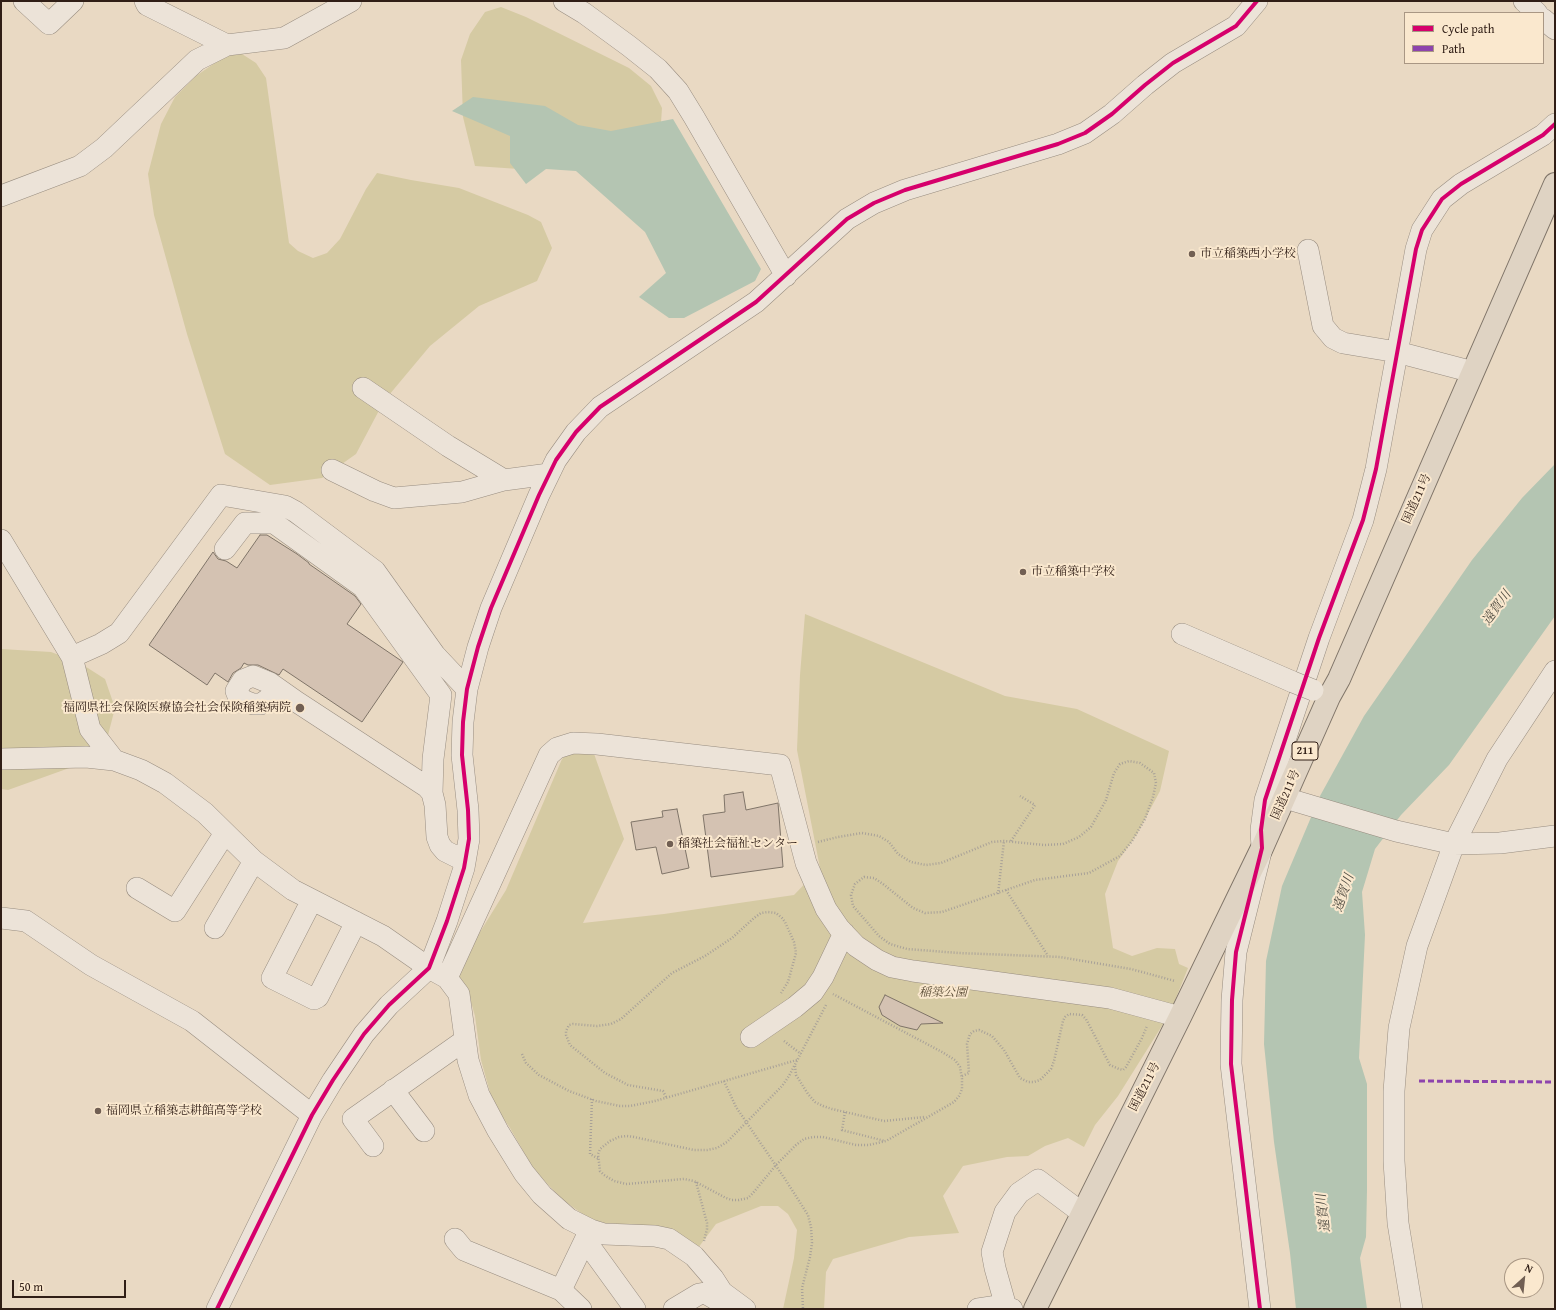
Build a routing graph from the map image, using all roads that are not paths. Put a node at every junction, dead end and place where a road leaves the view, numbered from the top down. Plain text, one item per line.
1 (24, 1) edge
2 (73, 1) edge
3 (145, 1) edge
4 (351, 1) edge
5 (564, 1) edge
6 (1257, 1) edge
7 (1524, 1) edge
8 (327, 7) edge
9 (1536, 12) edge
10 (1544, 20) edge
11 (1555, 29) edge
12 (227, 45) junction
13 (1555, 124) edge
14 (1555, 184) edge
15 (1, 196) edge
16 (1308, 250) dead end
17 (786, 276) junction
18 (1397, 352) junction
19 (1473, 372) junction
20 (362, 388) dead end
21 (332, 470) dead end
22 (549, 474) junction
23 (504, 480) junction
24 (1, 540) edge
25 (225, 548) dead end
26 (1182, 634) dead end
27 (72, 657) junction
28 (1555, 671) edge
29 (467, 689) junction
30 (1321, 694) junction
31 (297, 702) dead end
32 (1, 759) edge
33 (114, 760) junction
34 (432, 793) junction
35 (1290, 800) junction
36 (225, 833) junction
37 (1555, 836) edge
38 (1454, 844) junction
39 (1262, 848) junction
40 (254, 861) junction
41 (465, 861) junction
42 (137, 888) dead end
43 (312, 900) junction
44 (1, 918) edge
45 (356, 922) junction
46 (215, 928) dead end
47 (844, 933) junction
48 (429, 968) junction
49 (447, 978) junction
50 (1180, 1017) junction
51 (751, 1037) dead end
52 (465, 1040) junction
53 (393, 1090) junction
54 (312, 1115) junction
55 (424, 1131) dead end
56 (373, 1146) dead end
57 (1082, 1213) junction
58 (588, 1235) junction
59 (455, 1239) dead end
60 (561, 1290) junction
61 (1009, 1308) edge
62 (217, 1309) edge
63 (580, 1309) edge
64 (635, 1309) edge
65 (674, 1309) edge
66 (734, 1309) edge
67 (745, 1309) edge
68 (978, 1309) edge
69 (1035, 1309) edge
70 (1260, 1309) edge
71 (1412, 1309) edge

1 - 2 street
3 - 12 street
4 - 8 street
5 - 17 street
6 - 17 street
7 - 9 street
8 - 12 street
10 - 11 street
12 - 15 street
13 - 18 street
14 - 19 highway, 国道211号 / 211
16 - 18 street
17 - 22 street
18 - 19 street
18 - 39 street
19 - 30 highway, 国道211号 / 211
20 - 23 street
21 - 23 street
22 - 23 street
22 - 29 street
24 - 27 street
25 - 34 street
26 - 30 street, bridge
27 - 29 street
27 - 33 street
28 - 38 street
29 - 41 street
30 - 35 highway, 国道211号 / 211
31 - 34 street
32 - 33 street
33 - 36 street
34 - 41 street
35 - 38 street
35 - 39 highway, 国道211号 / 211
36 - 40 street
36 - 42 street
37 - 38 street
38 - 71 street
39 - 50 highway, 国道211号 / 211
39 - 70 street
40 - 43 street
40 - 46 street
41 - 48 street
43 - 45 street
43 - 45 street
44 - 54 street
45 - 48 street
47 - 49 street
47 - 50 street
47 - 51 street
48 - 49 street
48 - 54 street
49 - 52 street
50 - 57 highway, 国道211号 / 211
52 - 53 street
52 - 58 street
53 - 55 street
53 - 56 street
54 - 62 street
57 - 61 street
57 - 69 highway, 国道211号 / 211
58 - 60 street
58 - 64 street
58 - 67 street
59 - 60 street
60 - 63 street
61 - 68 street
65 - 66 street

